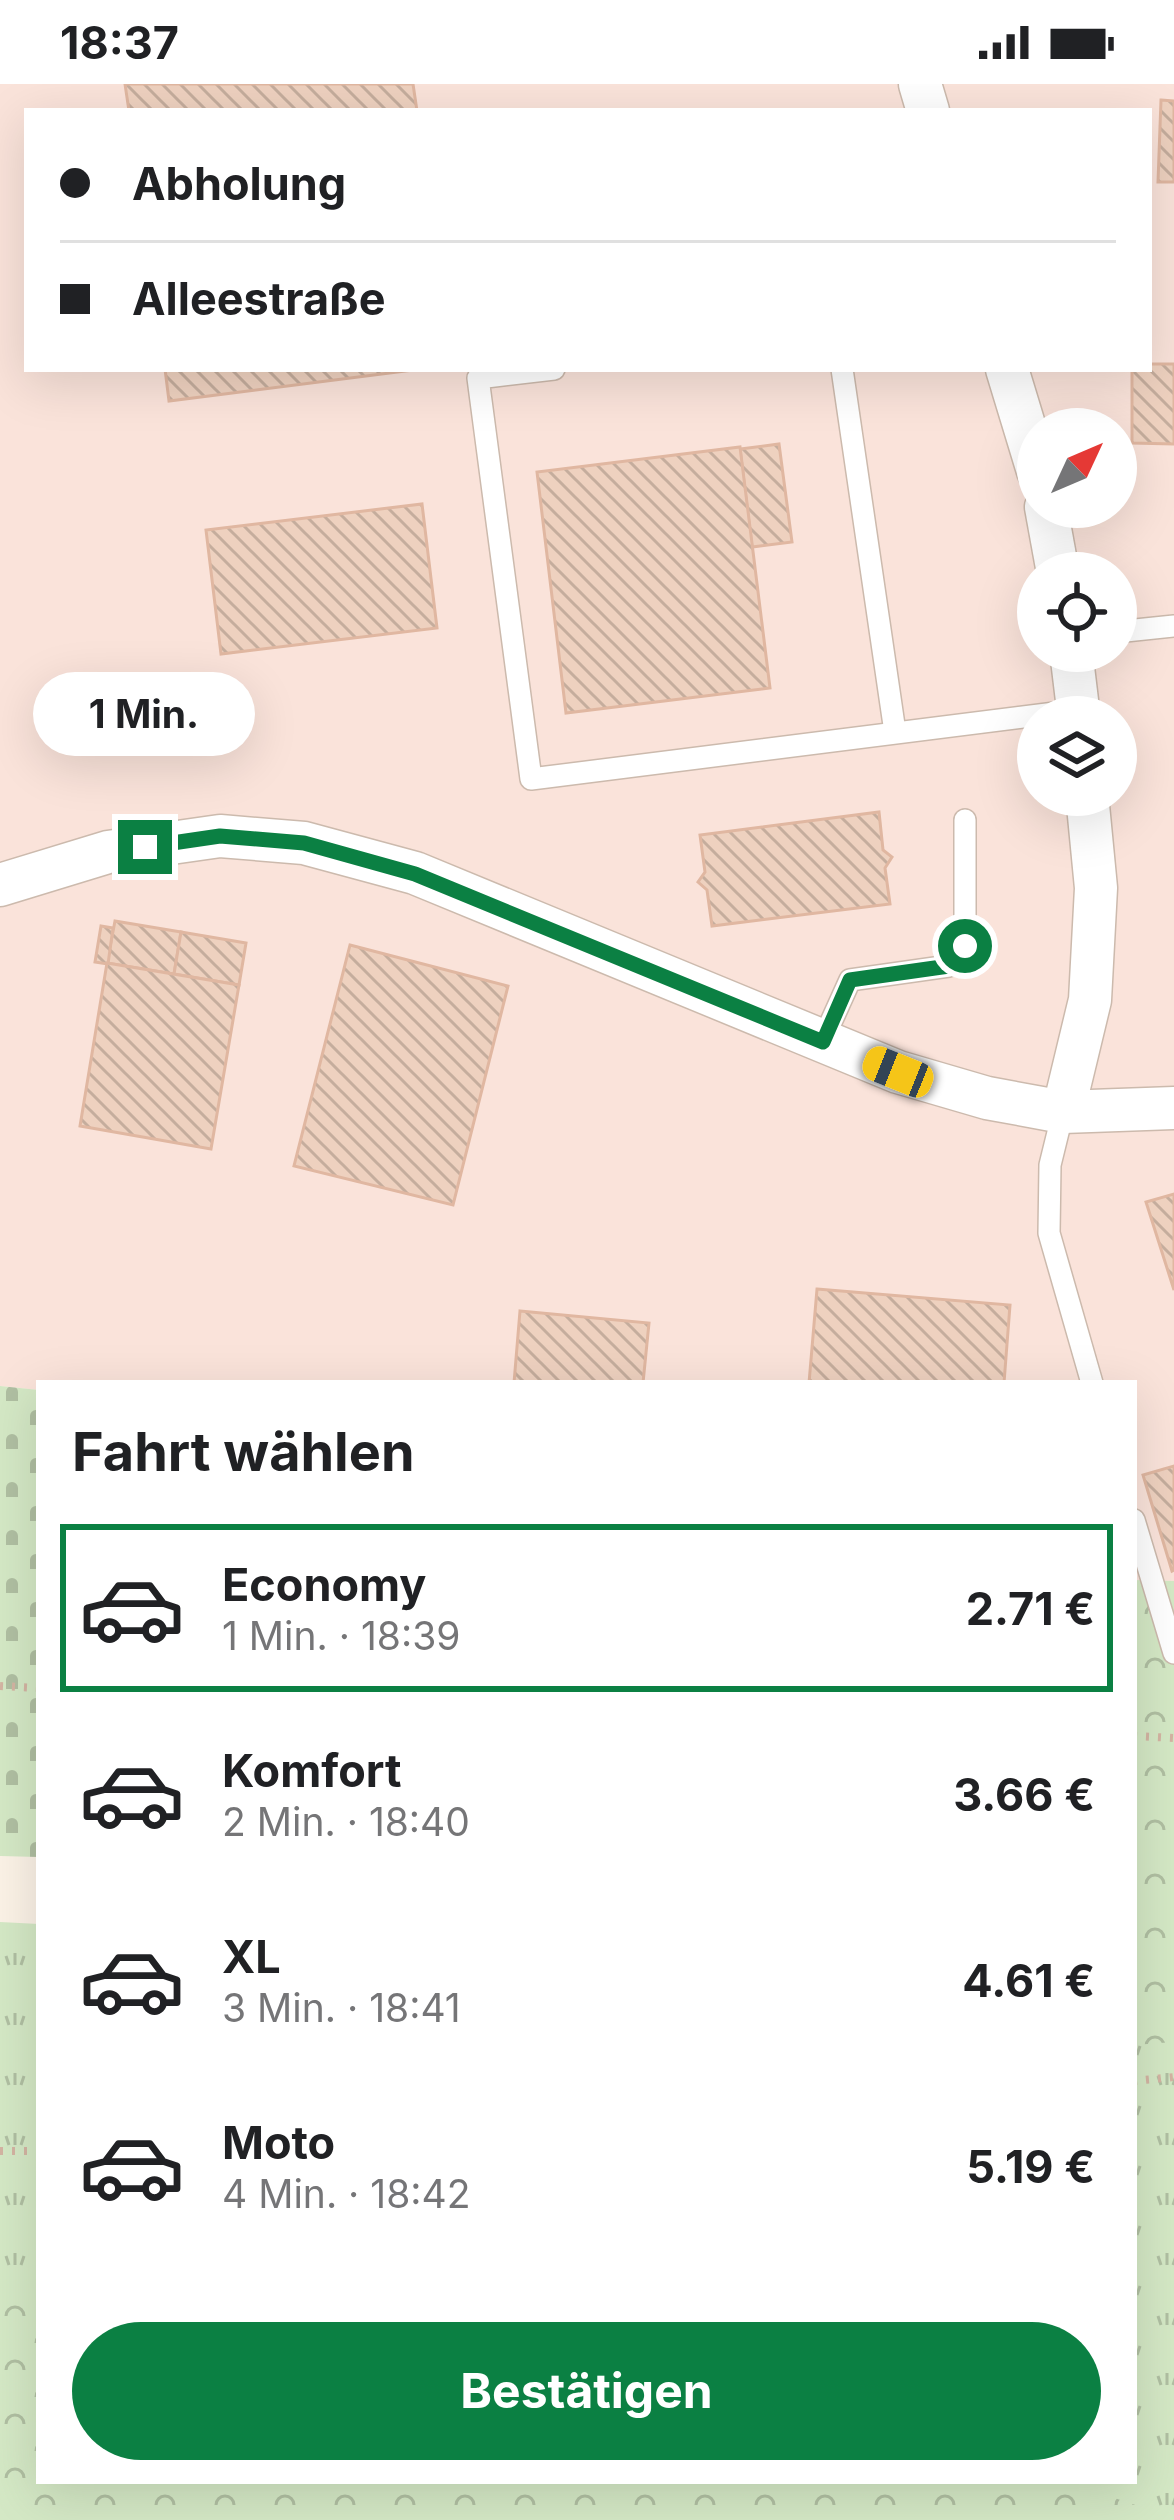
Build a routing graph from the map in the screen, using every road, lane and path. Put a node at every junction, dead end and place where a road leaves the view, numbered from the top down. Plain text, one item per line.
1 (529, 372) edge
2 (842, 372) edge
3 (1008, 372) edge
4 (1019, 408) edge
5 (1174, 626) edge
6 (1137, 630) edge
7 (1017, 719) edge
8 (895, 732) junction
9 (1089, 816) edge
10 (965, 820) dead end
11 (0, 885) edge
12 (823, 1042) junction
13 (1174, 1108) edge
14 (1063, 1112) junction
15 (1091, 1380) edge
16 (1137, 1530) edge
17 (1174, 1653) edge
18 (0, 1686) edge
19 (36, 1688) edge
20 (1137, 1736) edge
21 (1174, 1738) edge
22 (1174, 2077) edge
23 (1137, 2081) edge
24 (0, 2151) edge
25 (36, 2151) edge

1 - 8 lane
2 - 8 lane
3 - 4 street
5 - 6 lane
7 - 8 lane
9 - 14 street
10 - 12 lane
11 - 12 street
12 - 14 street
13 - 14 street
14 - 15 lane
16 - 17 lane
18 - 19 path
20 - 21 path
22 - 23 path
24 - 25 path

